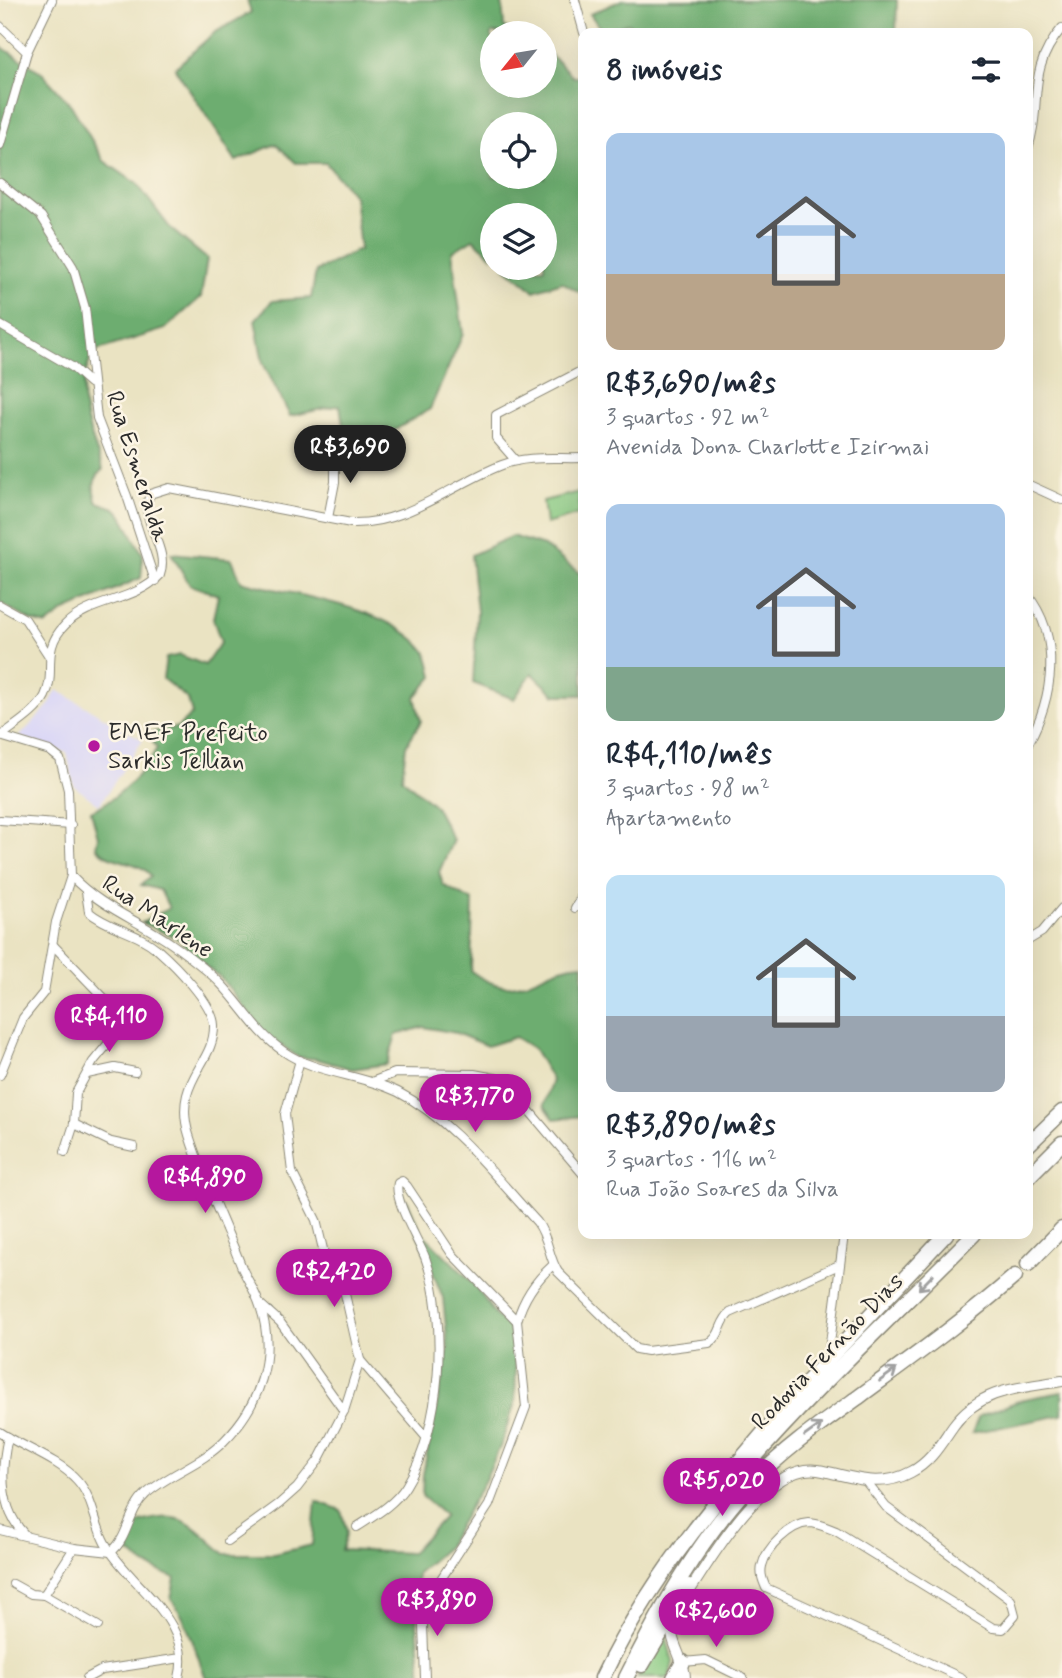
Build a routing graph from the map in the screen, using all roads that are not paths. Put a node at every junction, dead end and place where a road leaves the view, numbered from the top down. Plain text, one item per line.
1 (52, 0) edge
2 (575, 0) edge
3 (0, 26) edge
4 (583, 28) edge
5 (1062, 28) edge
6 (26, 52) junction
7 (1033, 127) edge
8 (0, 145) edge
9 (0, 183) edge
10 (0, 325) edge
11 (578, 373) edge
12 (90, 383) junction
13 (335, 448) dead end
14 (578, 458) edge
15 (516, 461) junction
16 (1033, 487) edge
17 (1062, 500) edge
18 (328, 518) junction
19 (155, 581) junction
20 (1033, 600) edge
21 (0, 605) edge
22 (48, 656) junction
23 (1052, 687) junction
24 (1062, 691) edge
25 (1033, 732) edge
26 (1, 736) edge
27 (0, 820) edge
28 (71, 825) junction
29 (71, 876) junction
30 (86, 892) junction
31 (578, 903) edge
32 (575, 908) dead end
33 (1062, 908) edge
34 (1033, 937) edge
35 (54, 945) junction
36 (299, 1060) junction
37 (135, 1072) dead end
38 (85, 1074) junction
39 (0, 1075) edge
40 (374, 1081) junction
41 (1062, 1112) edge
42 (74, 1124) junction
43 (1033, 1140) edge
44 (1062, 1143) edge
45 (134, 1147) dead end
46 (65, 1152) dead end
47 (578, 1168) edge
48 (1033, 1172) edge
49 (1062, 1229) edge
50 (843, 1239) edge
51 (941, 1239) edge
52 (969, 1239) edge
53 (1028, 1264) dead end
54 (553, 1265) junction
55 (839, 1265) junction
56 (1015, 1276) dead end
57 (260, 1304) junction
58 (517, 1321) junction
59 (828, 1359) junction
60 (360, 1360) junction
61 (1062, 1381) edge
62 (344, 1411) junction
63 (4, 1435) edge
64 (425, 1436) junction
65 (867, 1483) junction
66 (718, 1524) junction
67 (357, 1527) dead end
68 (692, 1528) junction
69 (0, 1530) edge
70 (26, 1535) junction
71 (228, 1541) dead end
72 (74, 1548) junction
73 (111, 1552) junction
74 (13, 1584) dead end
75 (44, 1595) junction
76 (97, 1626) dead end
77 (181, 1658) junction
78 (682, 1662) junction
79 (88, 1678) edge
80 (179, 1678) edge
81 (425, 1678) edge
82 (602, 1678) edge
83 (626, 1678) edge
84 (635, 1678) edge
85 (674, 1678) edge
86 (685, 1678) edge
87 (743, 1678) edge
88 (962, 1678) edge

1 - 6 street
2 - 4 street
3 - 6 street
5 - 7 street
6 - 8 street
9 - 12 street, Rua Esmeralda
10 - 12 street
11 - 15 street
12 - 19 street, Rua Esmeralda
13 - 18 street
14 - 15 street
15 - 18 street
16 - 17 street
18 - 19 street
19 - 22 street
20 - 23 street
21 - 22 street
22 - 26 street
23 - 24 street
23 - 25 street
26 - 28 street
27 - 28 street
28 - 29 street
29 - 30 street, Rua Marlene
29 - 35 street
30 - 36 street, Rua Marlene
30 - 57 street
31 - 32 street
33 - 34 street
35 - 38 street
35 - 39 street
36 - 40 street, Rua Marlene
36 - 60 street
37 - 38 street
38 - 42 street
40 - 47 street
40 - 54 street, Rua Marlene
41 - 43 highway
42 - 45 street
42 - 46 street
44 - 48 highway
49 - 53 highway
50 - 55 street
51 - 59 highway
52 -> 68 highway, Rodovia Fernão Dias
54 - 55 street, Rua Marlene
54 - 58 street
55 - 59 street
66 -> 56 highway, Rodovia Fernão Dias
57 - 62 street
57 - 73 street
58 - 64 street
58 - 81 street
59 - 68 highway
60 - 62 street
60 - 64 street
61 - 65 street
62 - 71 street
63 - 70 street
63 - 73 street
64 - 67 street
65 - 78 street
65 - 88 street
66 - 83 highway, Rodovia Fernão Dias
66 - 84 highway
68 - 82 highway, Rodovia Fernão Dias
69 - 70 street
70 - 72 street
72 - 73 street
72 - 75 street
73 - 77 street
74 - 75 street
75 - 76 street
77 - 79 street
77 - 80 street
78 - 85 highway
78 - 86 street
78 - 87 street

